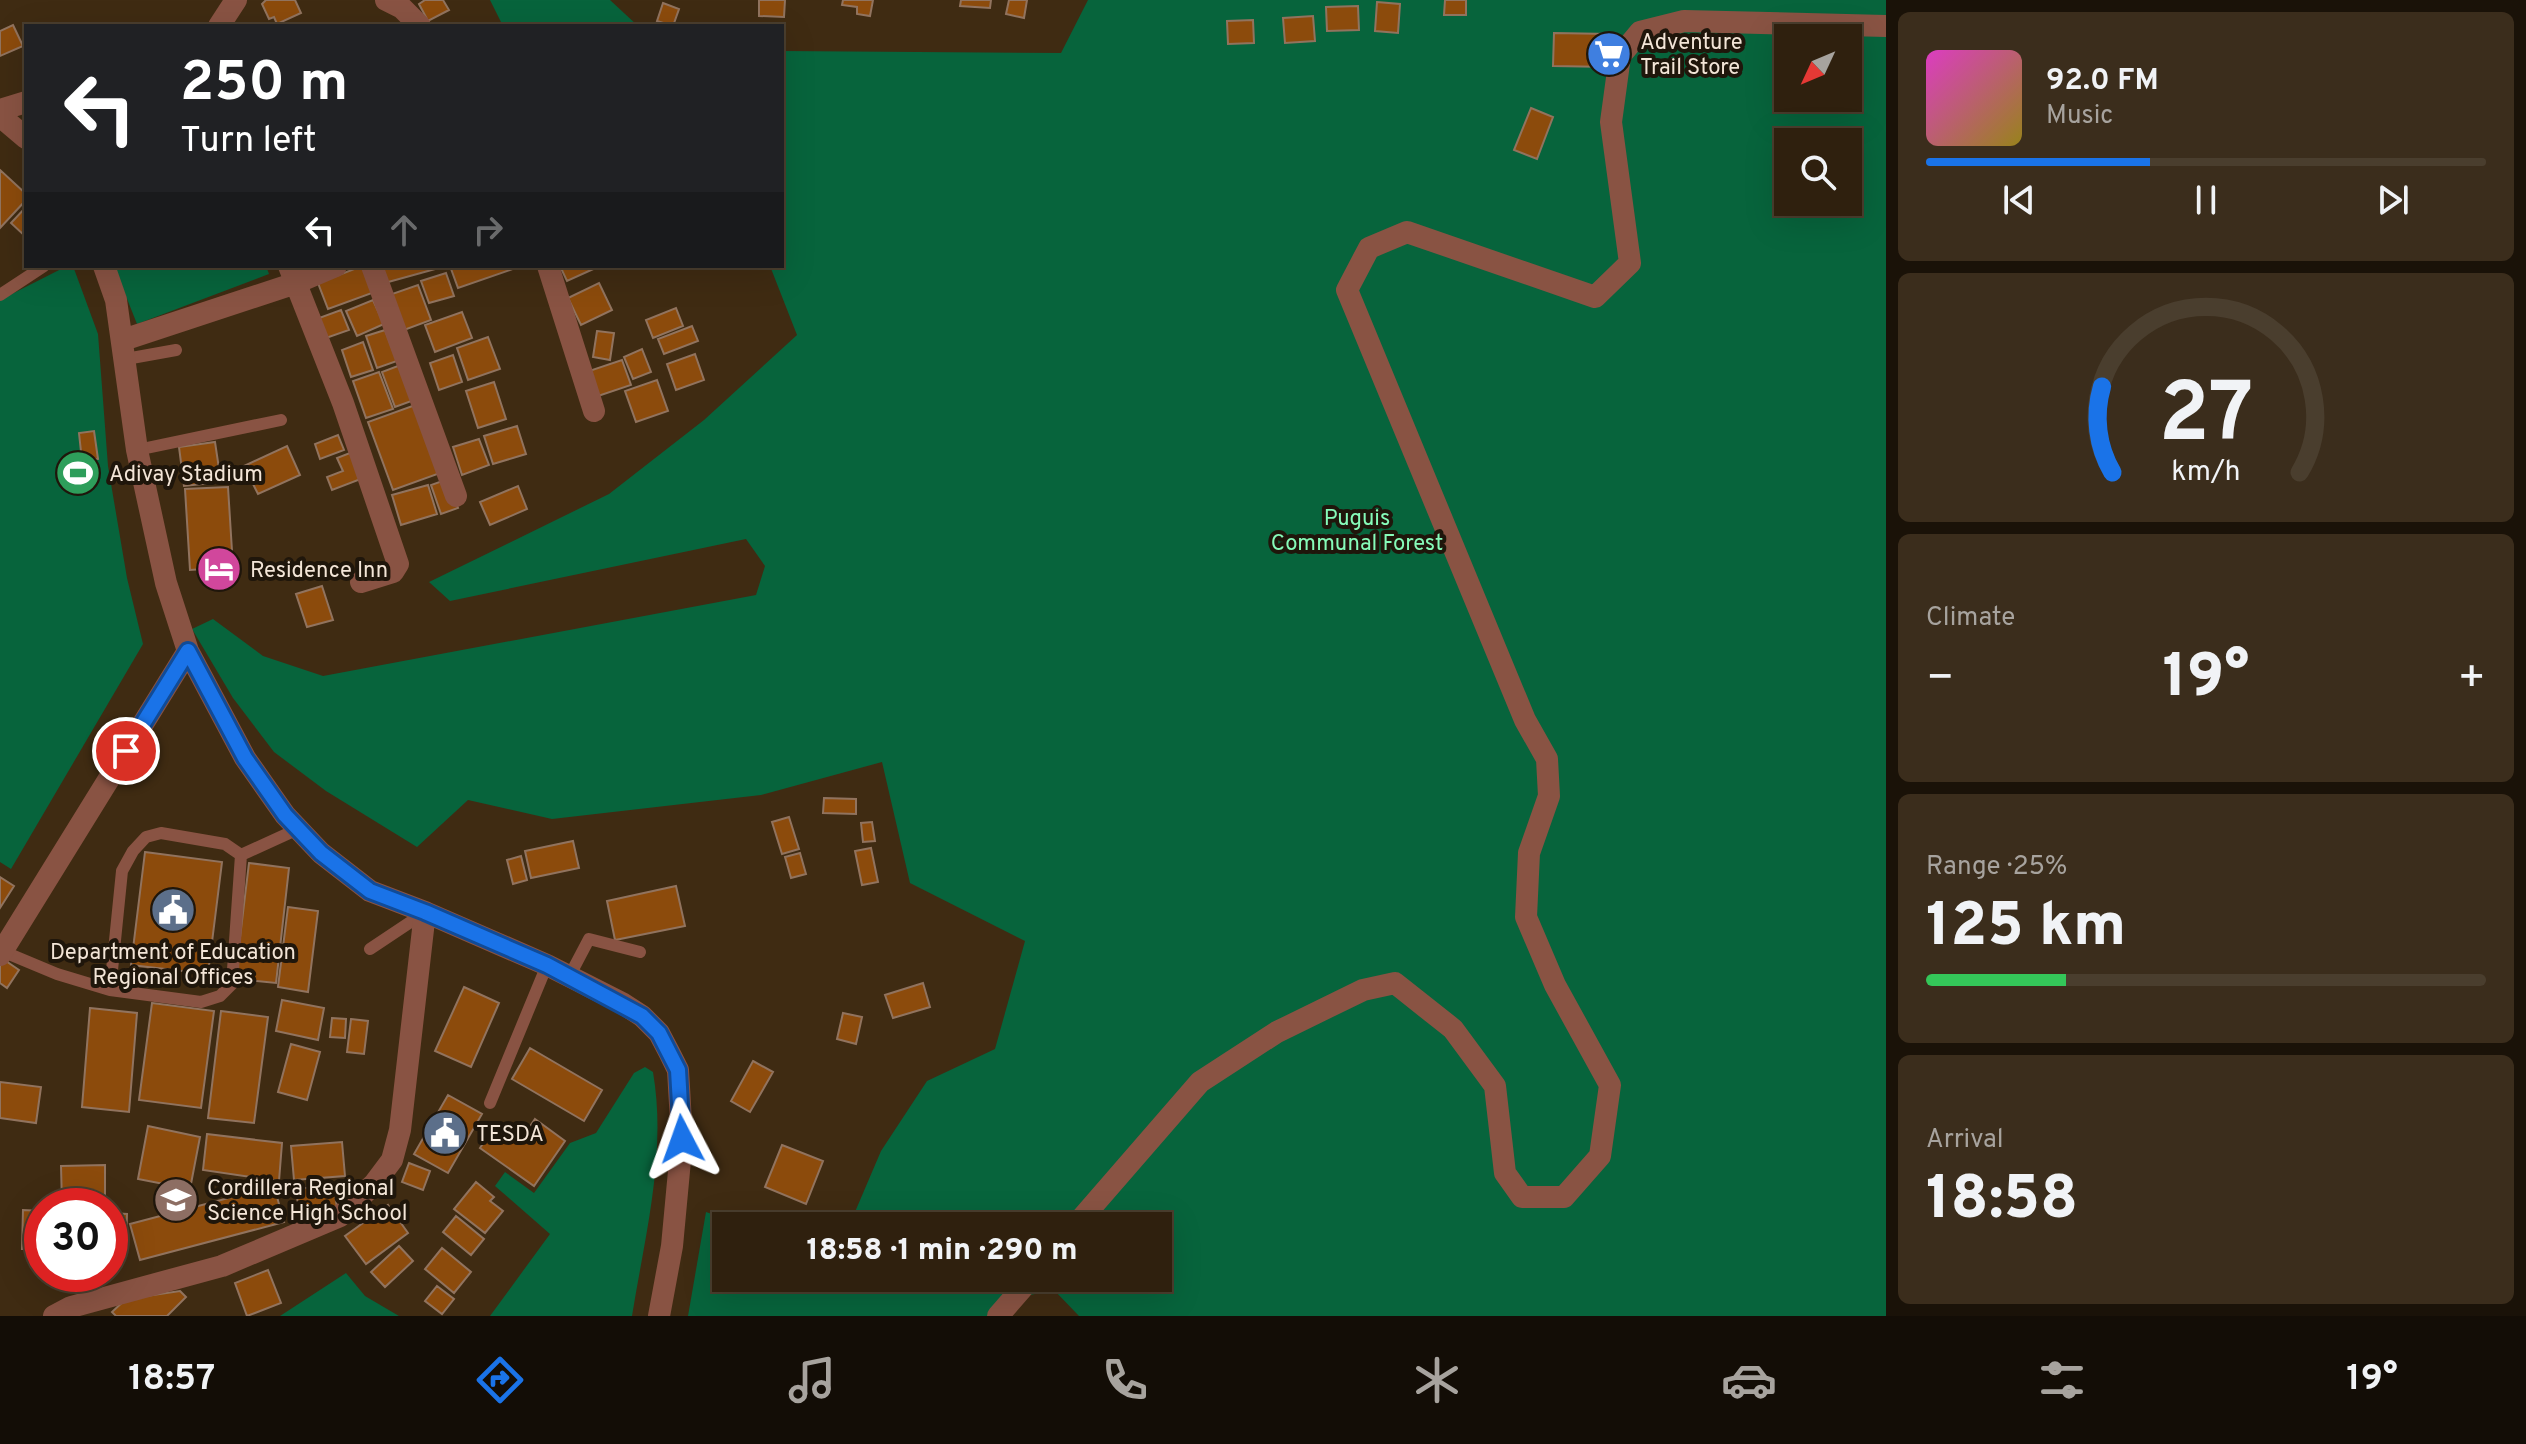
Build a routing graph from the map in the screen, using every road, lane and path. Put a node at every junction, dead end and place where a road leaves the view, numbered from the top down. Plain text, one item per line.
1 (236, 0) edge
2 (386, 0) edge
3 (220, 24) edge
4 (418, 24) edge
5 (1886, 26) edge
6 (24, 103) edge
7 (0, 113) edge
8 (24, 136) edge
9 (41, 268) edge
10 (105, 268) edge
11 (326, 268) edge
12 (373, 268) edge
13 (549, 268) edge
14 (293, 275) edge
15 (0, 295) edge
16 (124, 350) junction
17 (176, 350) dead end
18 (594, 411) dead end
19 (281, 420) dead end
20 (137, 450) junction
21 (456, 496) dead end
22 (361, 582) dead end
23 (188, 651) junction
24 (298, 829) junction
25 (241, 855) junction
26 (425, 912) junction
27 (370, 949) dead end
28 (640, 952) dead end
29 (1, 953) edge
30 (547, 965) junction
31 (569, 977) junction
32 (110, 990) junction
33 (490, 1103) dead end
34 (1087, 1212) edge
35 (1019, 1292) edge
36 (54, 1316) edge
37 (659, 1316) edge
38 (998, 1316) edge

1 - 3 street
2 - 4 street
5 - 34 street
6 - 7 street
7 - 8 street
9 - 15 lane
10 - 16 street
11 - 14 street
12 - 21 street
13 - 18 street
14 - 16 street
14 - 22 street
16 - 17 lane
16 - 20 street
19 - 20 lane
20 - 23 street
23 - 24 street
23 - 29 street
24 - 25 lane
24 - 26 street
25 - 32 lane
25 - 32 lane
26 - 27 lane
26 - 30 street
26 - 36 street
28 - 31 lane
29 - 32 lane
30 - 31 street
30 - 33 lane
31 - 37 street
35 - 38 street

